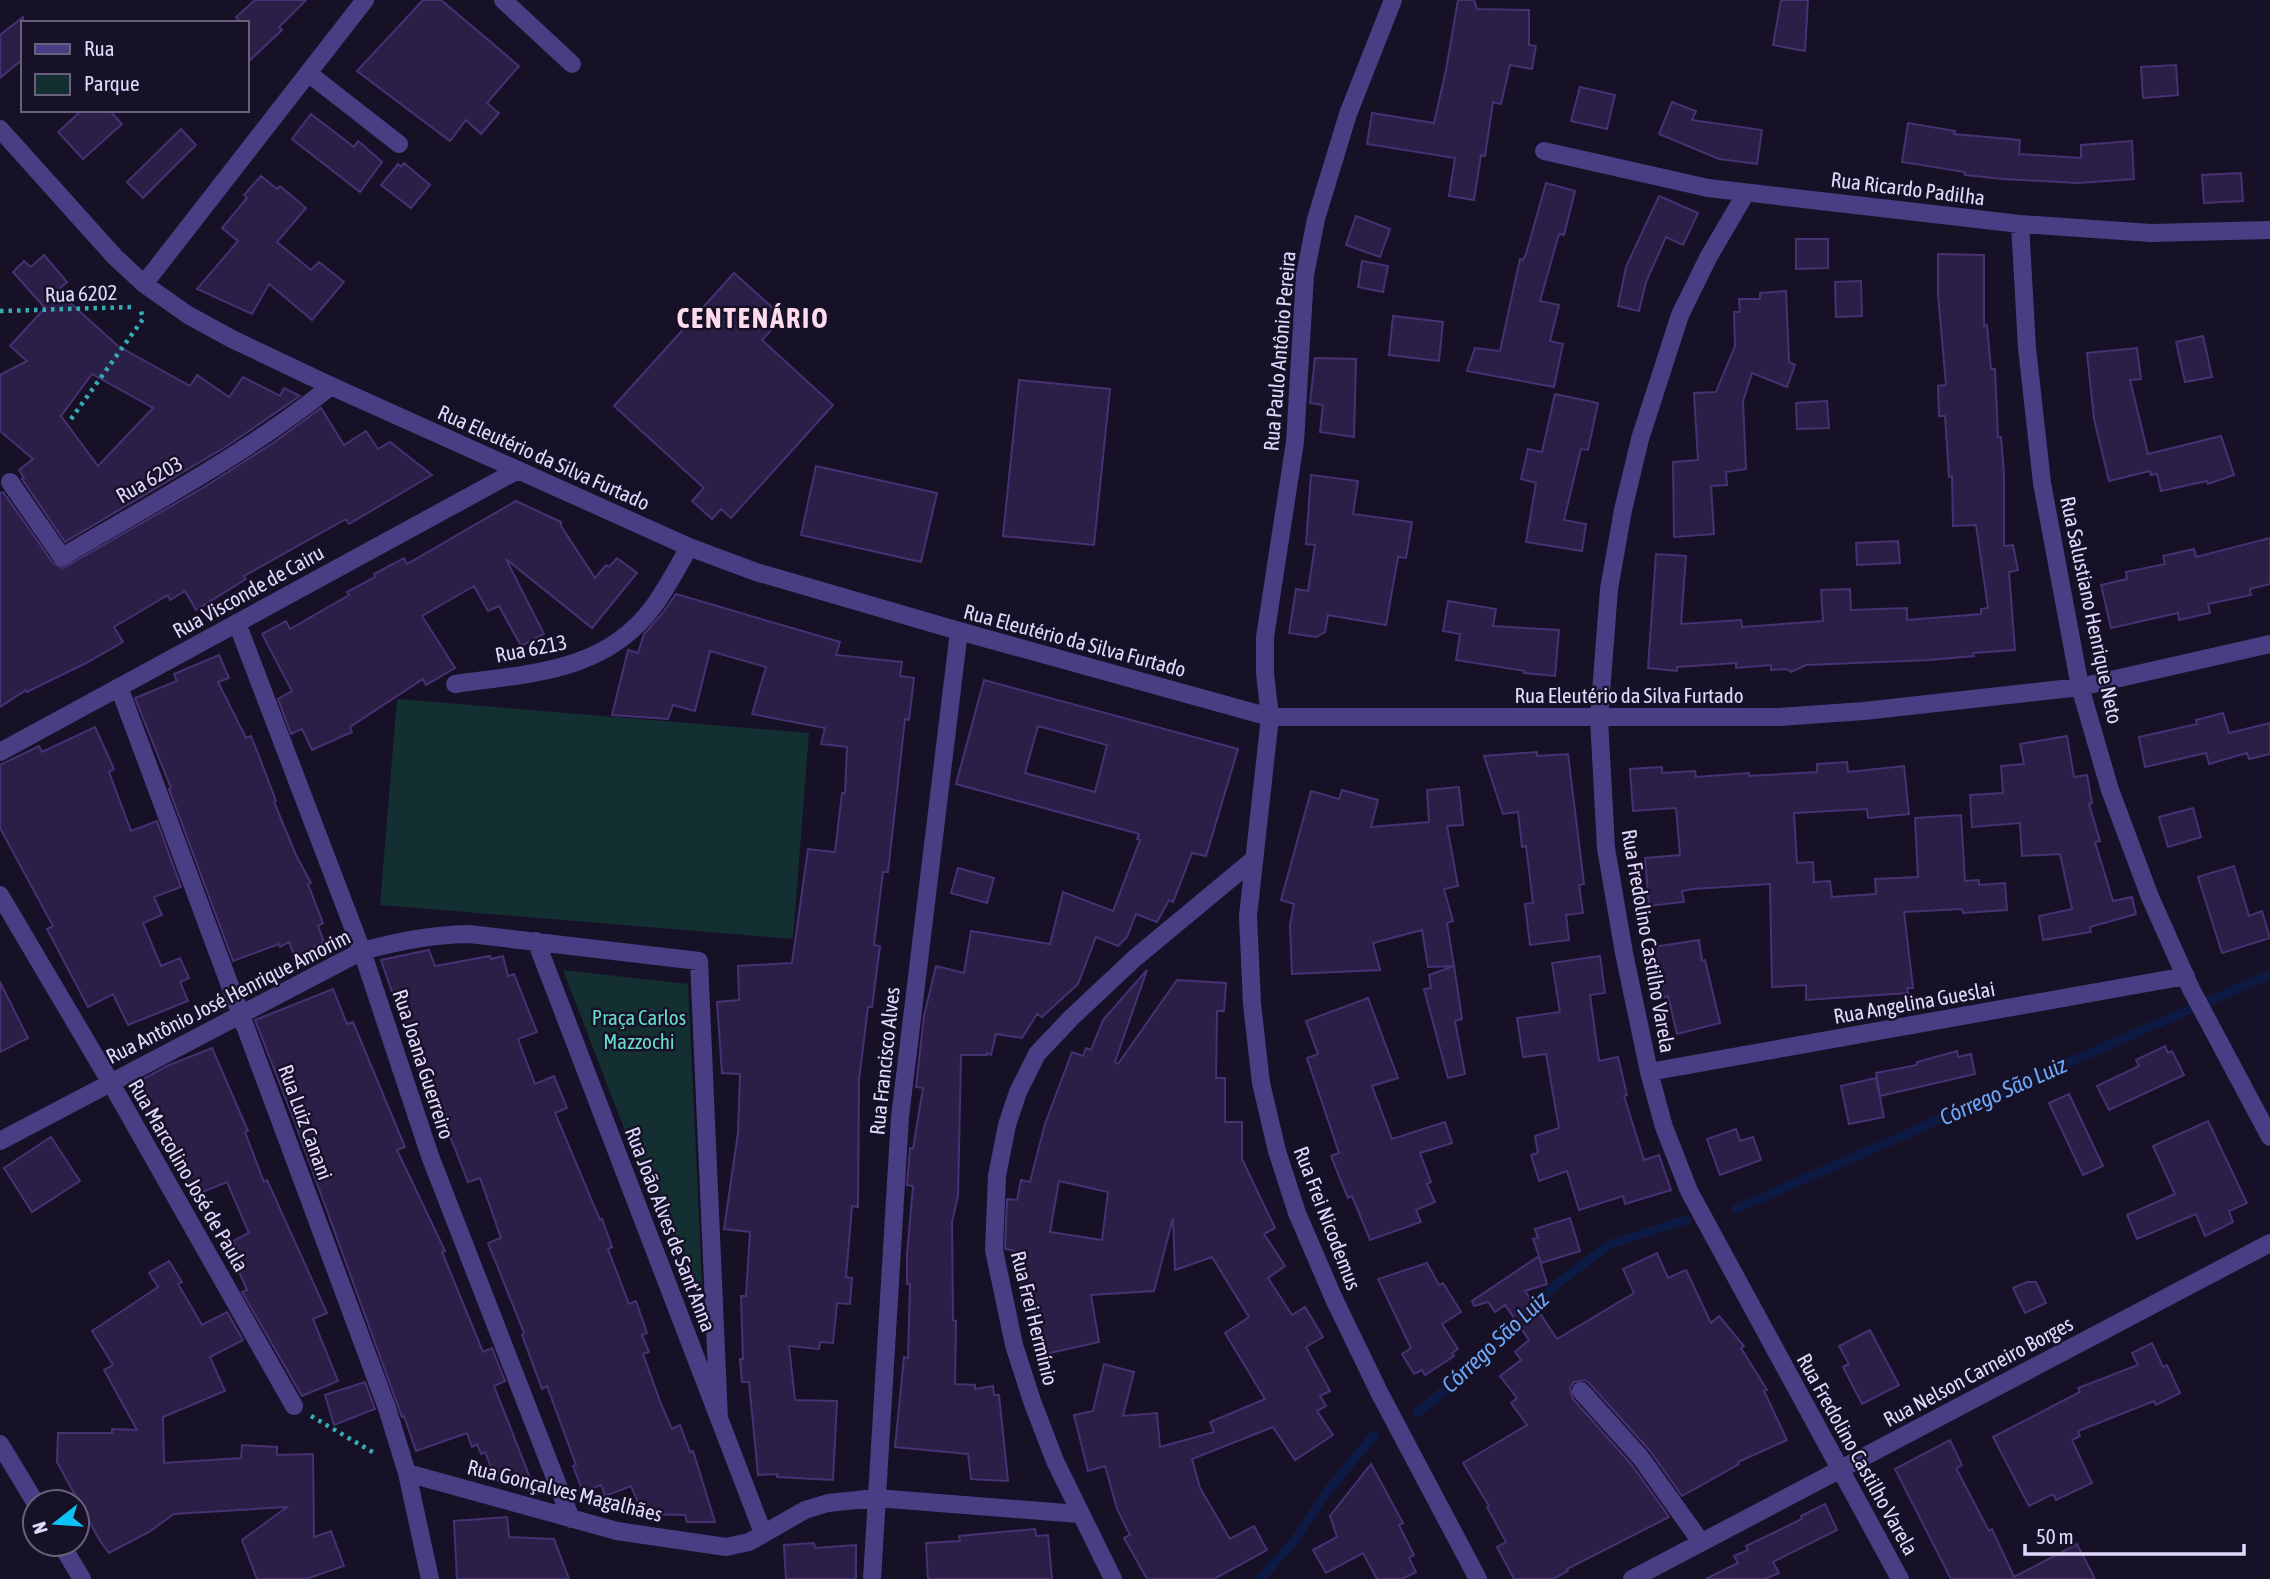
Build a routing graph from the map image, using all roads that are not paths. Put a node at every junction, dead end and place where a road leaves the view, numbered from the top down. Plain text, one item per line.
1 (365, 0) edge
2 (503, 0) edge
3 (1393, 0) edge
4 (572, 65) dead end
5 (308, 73) junction
6 (0, 130) edge
7 (399, 144) dead end
8 (1544, 151) dead end
9 (1746, 193) junction
10 (2020, 224) junction
11 (2270, 230) edge
12 (144, 284) junction
13 (331, 386) junction
14 (518, 470) junction
15 (10, 482) dead end
16 (690, 547) junction
17 (237, 623) junction
18 (959, 631) junction
19 (2270, 644) edge
20 (455, 684) dead end
21 (119, 687) junction
22 (2080, 687) junction
23 (1270, 717) junction
24 (1599, 718) junction
25 (0, 752) edge
26 (1253, 860) junction
27 (0, 895) edge
28 (536, 941) junction
29 (362, 951) junction
30 (2189, 982) junction
31 (242, 1014) junction
32 (1649, 1072) junction
33 (111, 1083) junction
34 (2270, 1137) edge
35 (0, 1141) edge
36 (2270, 1243) edge
37 (1581, 1391) dead end
38 (294, 1406) road end
39 (719, 1419) junction
40 (0, 1444) edge
41 (1842, 1469) junction
42 (407, 1473) junction
43 (27, 1488) edge
44 (876, 1498) junction
45 (1079, 1514) junction
46 (571, 1519) junction
47 (763, 1533) junction
48 (1701, 1542) junction
49 (69, 1558) edge
50 (82, 1579) edge
51 (430, 1579) edge
52 (872, 1579) edge
53 (1113, 1579) edge
54 (1478, 1579) edge
55 (1632, 1579) edge
56 (1900, 1579) edge

1 - 5 street
2 - 4 street
3 - 23 street, Rua Paulo Antônio Pereira
5 - 7 street
5 - 12 street
6 - 12 street, Rua Eleutério da Silva Furtado
8 - 9 street, Rua Ricardo Padilha
9 - 10 street, Rua Ricardo Padilha
9 - 24 street, Rua Fredolino Castilho Varela
10 - 11 street, Rua Ricardo Padilha
10 - 22 street, Rua Salustiano Henrique Neto
12 - 13 street, Rua Eleutério da Silva Furtado
13 - 14 street, Rua Eleutério da Silva Furtado
13 - 15 street, Rua 6203
14 - 16 street, Rua Eleutério da Silva Furtado
14 - 17 street, Rua Visconde de Cairu
16 - 18 street, Rua Eleutério da Silva Furtado
16 - 20 street, Rua 6213
17 - 21 street, Rua Visconde de Cairu
17 - 29 street, Rua Joana Guerreiro
18 - 23 street, Rua Eleutério da Silva Furtado
18 - 44 street, Rua Francisco Alves
19 - 22 street, Rua Eleutério da Silva Furtado
21 - 25 street, Rua Visconde de Cairu
21 - 31 street, Rua Luiz Canani
22 - 24 street, Rua Eleutério da Silva Furtado
22 - 30 street, Rua Salustiano Henrique Neto
23 - 24 street, Rua Eleutério da Silva Furtado
23 - 26 street, Rua Frei Nicodemus
24 - 32 street, Rua Fredolino Castilho Varela
26 - 45 street, Rua Frei Hermínio
26 - 54 street, Rua Frei Nicodemus
27 - 33 street, Rua Marcolino José de Paula
28 - 29 street, Rua Antônio José Henrique Amorim
28 - 39 street, Rua João Alves de Sant'Anna
28 - 39 street, Rua Antônio José Henrique Amorim
29 - 31 street, Rua Antônio José Henrique Amorim
29 - 46 street, Rua Joana Guerreiro
30 - 32 street, Rua Angelina Gueslai
30 - 34 street, Rua Salustiano Henrique Neto
31 - 33 street, Rua Antônio José Henrique Amorim
31 - 42 street, Rua Luiz Canani
32 - 41 street, Rua Fredolino Castilho Varela
33 - 35 street, Rua Antônio José Henrique Amorim
33 - 38 street, Rua Marcolino José de Paula
36 - 41 street, Rua Nelson Carneiro Borges
37 - 48 street
39 - 47 street, Rua João Alves de Sant'Anna
40 - 43 street
41 - 48 street, Rua Nelson Carneiro Borges
41 - 56 street, Rua Fredolino Castilho Varela
42 - 46 street, Rua Gonçalves Magalhães
42 - 51 street, Rua Luiz Canani
44 - 45 street, Rua Gonçalves Magalhães
44 - 47 street, Rua Gonçalves Magalhães
44 - 52 street, Rua Francisco Alves
45 - 53 street, Rua Frei Hermínio
46 - 47 street, Rua Gonçalves Magalhães
48 - 55 street, Rua Nelson Carneiro Borges
49 - 50 street

